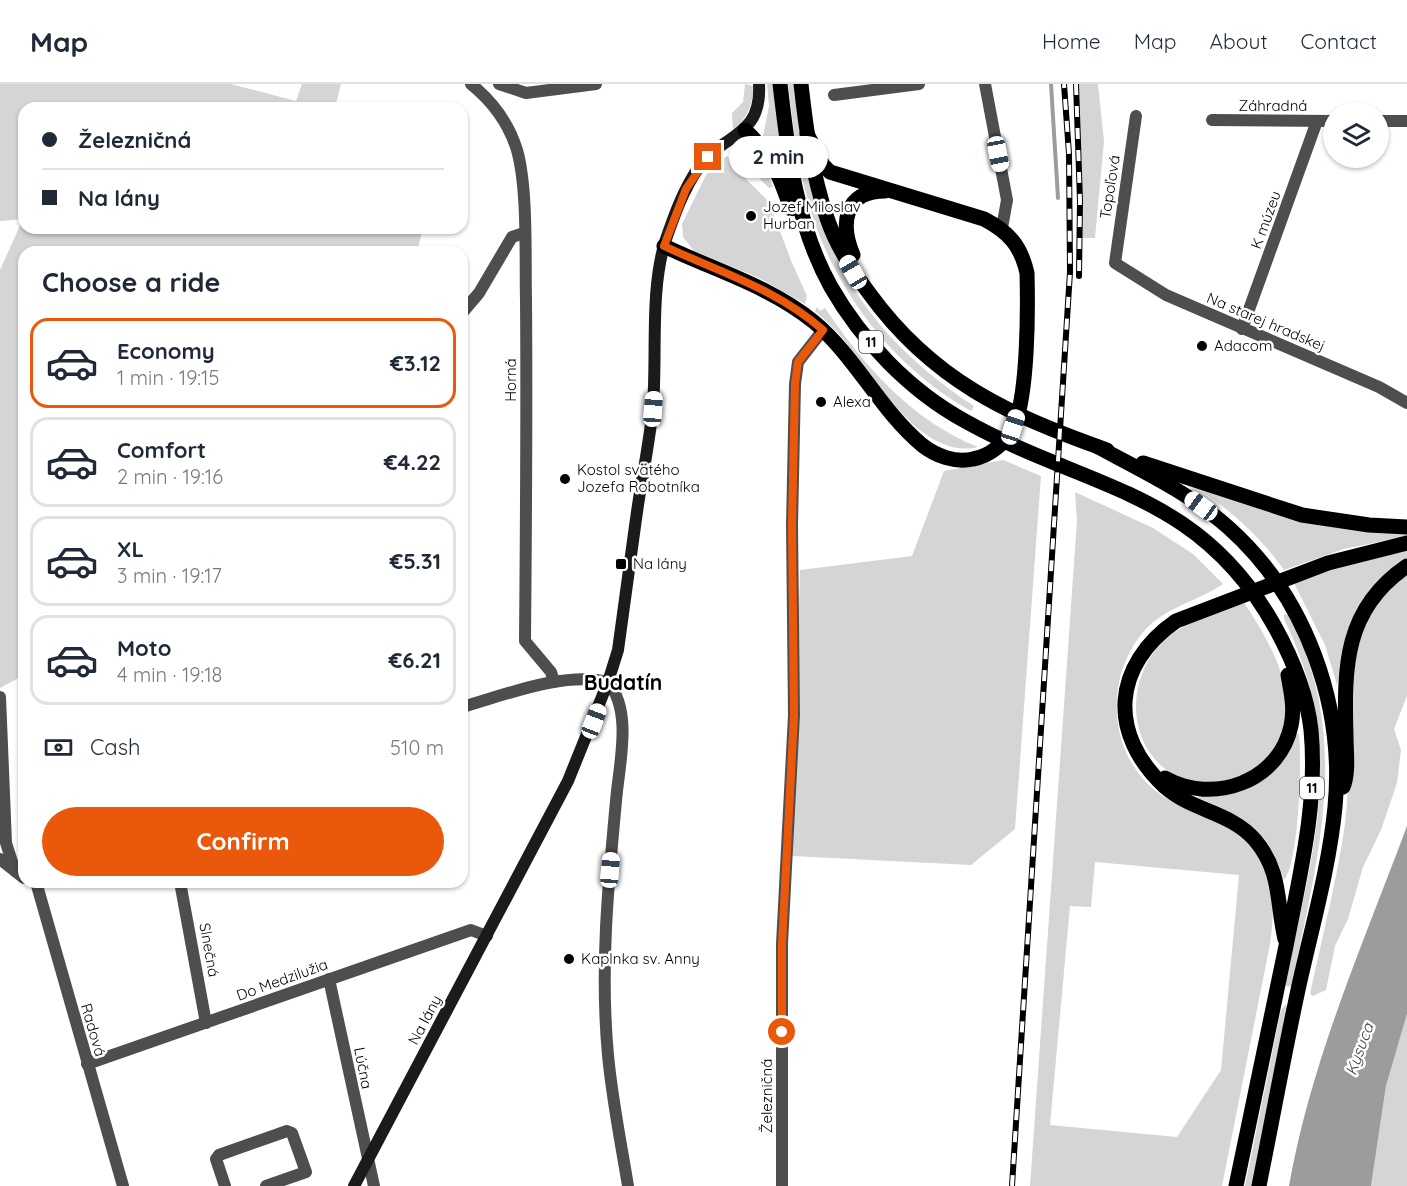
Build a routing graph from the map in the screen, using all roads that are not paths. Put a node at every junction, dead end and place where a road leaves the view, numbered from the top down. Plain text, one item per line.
1 (471, 84) edge
2 (499, 84) edge
3 (596, 84) edge
4 (759, 84) edge
5 (780, 84) edge
6 (801, 84) edge
7 (919, 84) edge
8 (985, 84) edge
9 (834, 95) dead end
10 (1136, 116) dead end
11 (1212, 120) dead end
12 (1317, 121) junction
13 (1323, 121) edge
14 (1389, 121) edge
15 (1407, 121) edge
16 (745, 129) junction
17 (807, 134) junction
18 (891, 192) junction
19 (1002, 228) junction
20 (524, 233) junction
21 (809, 240) junction
22 (664, 246) junction
23 (1115, 263) joint
24 (869, 294) junction
25 (468, 306) edge
26 (1242, 329) junction
27 (823, 330) junction
28 (1407, 403) edge
29 (1098, 447) junction
30 (1407, 527) edge
31 (1407, 543) edge
32 (1407, 566) edge
33 (1279, 634) junction
34 (554, 682) junction
35 (608, 682) junction
36 (1, 697) edge
37 (468, 705) edge
38 (1152, 770) junction
39 (1335, 806) junction
40 (0, 859) edge
41 (18, 872) edge
42 (18, 873) edge
43 (35, 888) edge
44 (181, 888) edge
45 (487, 936) junction
46 (1286, 945) junction
47 (329, 979) junction
48 (206, 1023) junction
49 (87, 1064) junction
50 (367, 1162) junction
51 (123, 1186) edge
52 (225, 1186) edge
53 (267, 1186) edge
54 (354, 1186) edge
55 (374, 1186) edge
56 (628, 1186) edge
57 (782, 1186) edge
58 (1236, 1186) edge
59 (1259, 1186) edge

1 - 20 street, Horná
2 - 3 street
4 - 16 street
5 - 21 main road, 11
6 - 17 main road, 11
7 - 9 street
8 - 19 street
10 - 23 street, Topoľová
11 - 12 street, Záhradná
12 - 13 street, Záhradná
12 - 26 street, K múzeu
14 - 15 street
16 - 21 main road
16 - 22 street, Na lány
17 - 18 main road
17 - 24 main road, 11
18 - 19 main road
18 - 24 main road
19 - 27 main road
20 - 25 street
20 - 34 street, Horná
21 - 33 main road, 11
22 - 27 main road
22 - 35 street, Na lány
23 - 26 street, Na starej hradskej
24 - 29 main road, 11
26 - 28 street, Na starej hradskej
27 - 57 street, Železničná
29 - 30 main road
29 - 39 main road, 11
31 - 38 main road
32 - 39 main road
33 - 38 main road
33 - 46 main road, 11
34 - 35 street
34 - 37 street
35 - 45 street, Na lány
35 - 56 street
36 - 41 street
38 - 46 main road
39 - 59 main road, 11
40 - 42 street
43 - 49 street, Radová
44 - 48 street, Slnečná
45 - 47 street, Do Medzilužia
45 - 50 street, Na lány
46 - 58 main road, 11
47 - 48 street, Do Medzilužia
47 - 50 street, Lúčna
48 - 49 street, Do Medzilužia
49 - 51 street, Radová
50 - 54 street, Na lány
50 - 55 street, Lúčna
52 - 53 street

